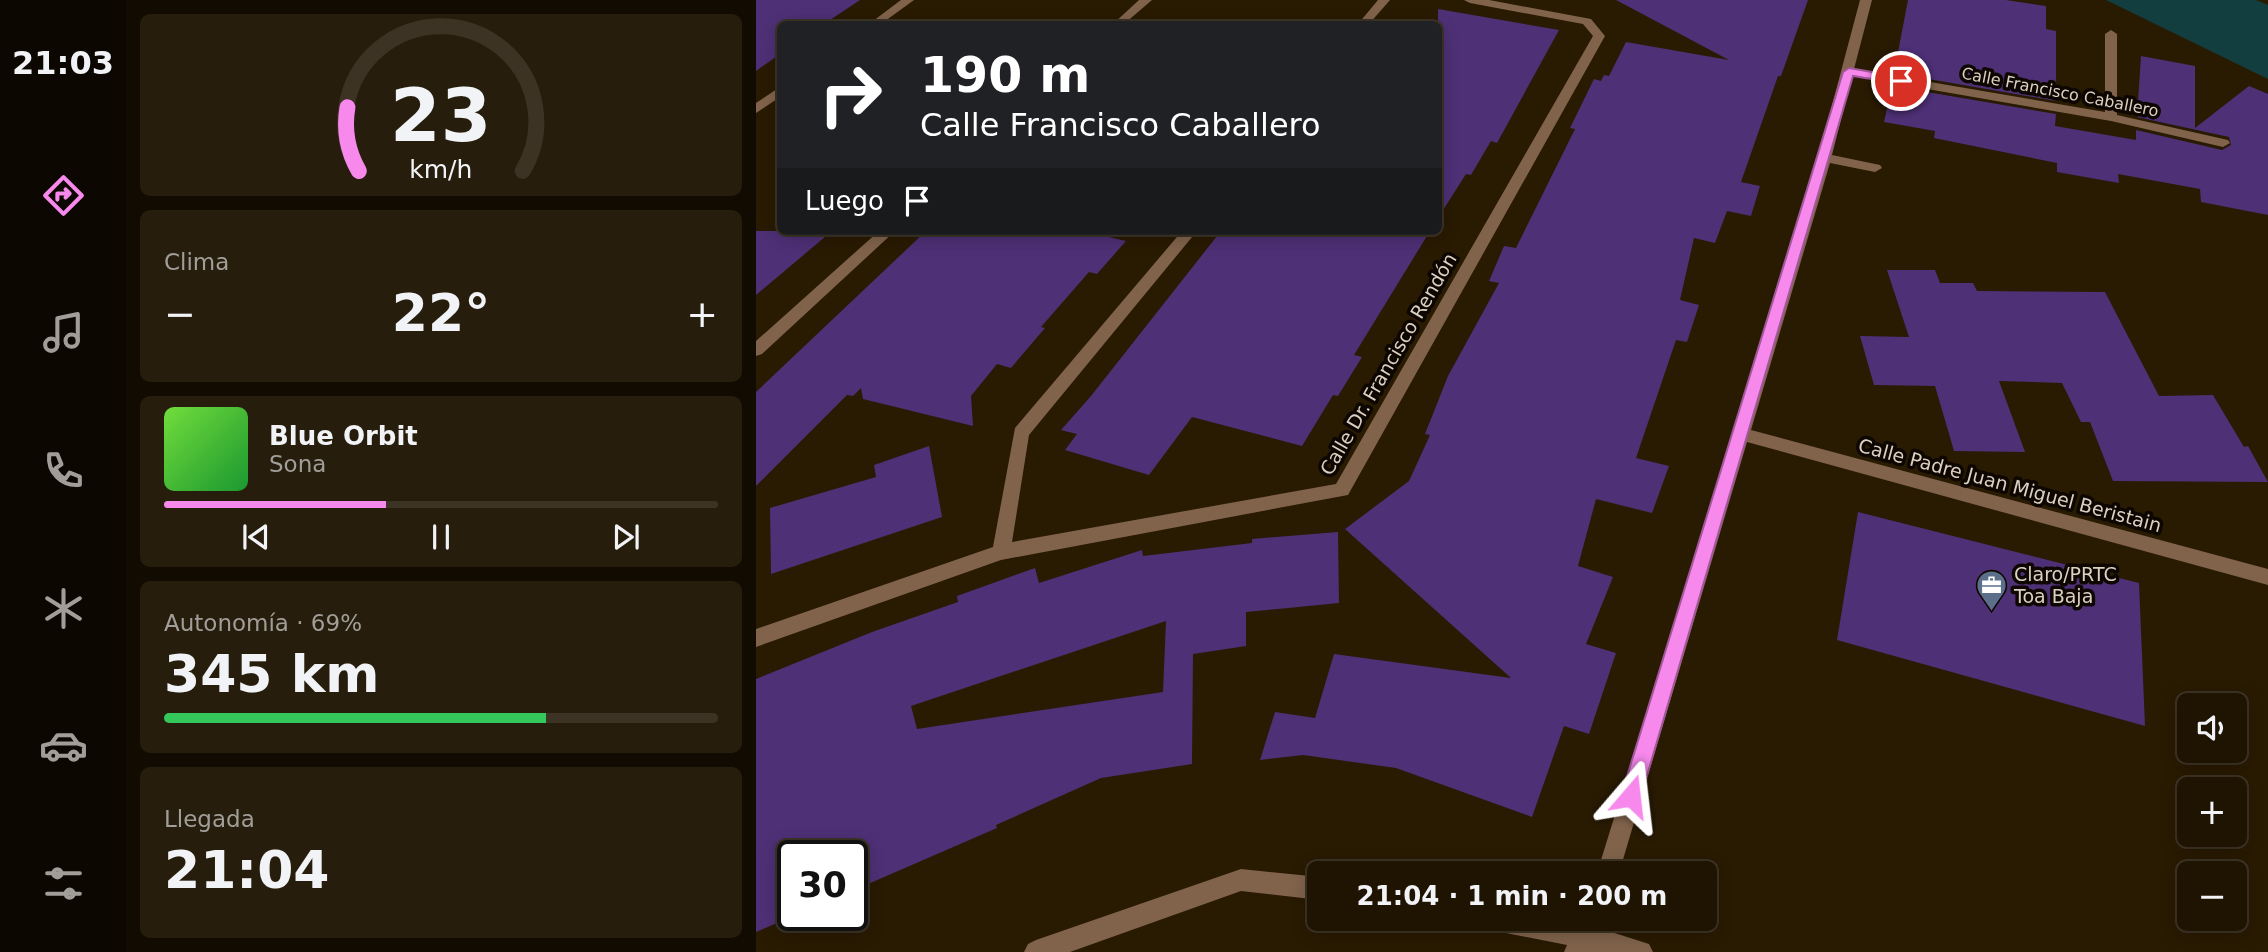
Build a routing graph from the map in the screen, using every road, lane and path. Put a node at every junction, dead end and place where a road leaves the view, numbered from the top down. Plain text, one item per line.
1 (908, 0) edge
2 (1146, 0) edge
3 (1384, 0) edge
4 (1470, 0) edge
5 (1866, 0) edge
6 (878, 21) edge
7 (1122, 21) edge
8 (1366, 21) edge
9 (2111, 34) dead end
10 (1849, 72) junction
11 (777, 93) edge
12 (756, 109) edge
13 (2111, 117) junction
14 (2223, 143) dead end
15 (1825, 158) junction
16 (1875, 168) dead end
17 (884, 235) edge
18 (1187, 235) edge
19 (756, 350) edge
20 (1741, 434) junction
21 (1001, 552) junction
22 (2268, 577) edge
23 (756, 638) edge
24 (1612, 861) edge
25 (1307, 888) edge
26 (1548, 931) edge
27 (1587, 940) edge
28 (1036, 952) edge
29 (1641, 952) edge

1 - 6 street
2 - 7 street
3 - 8 street
4 - 21 street, Calle Dr. Francisco Rendón
5 - 10 street
9 - 13 street
10 - 13 street, Calle Francisco Caballero
10 - 15 street
11 - 12 street
13 - 14 street, Calle Francisco Caballero
15 - 16 street
15 - 20 street
17 - 19 street
18 - 21 street
20 - 22 street, Calle Padre Juan Miguel Beristain
20 - 24 street
21 - 23 street, Calle Dr. Francisco Rendón
25 - 28 street
26 - 27 street
27 - 29 street

